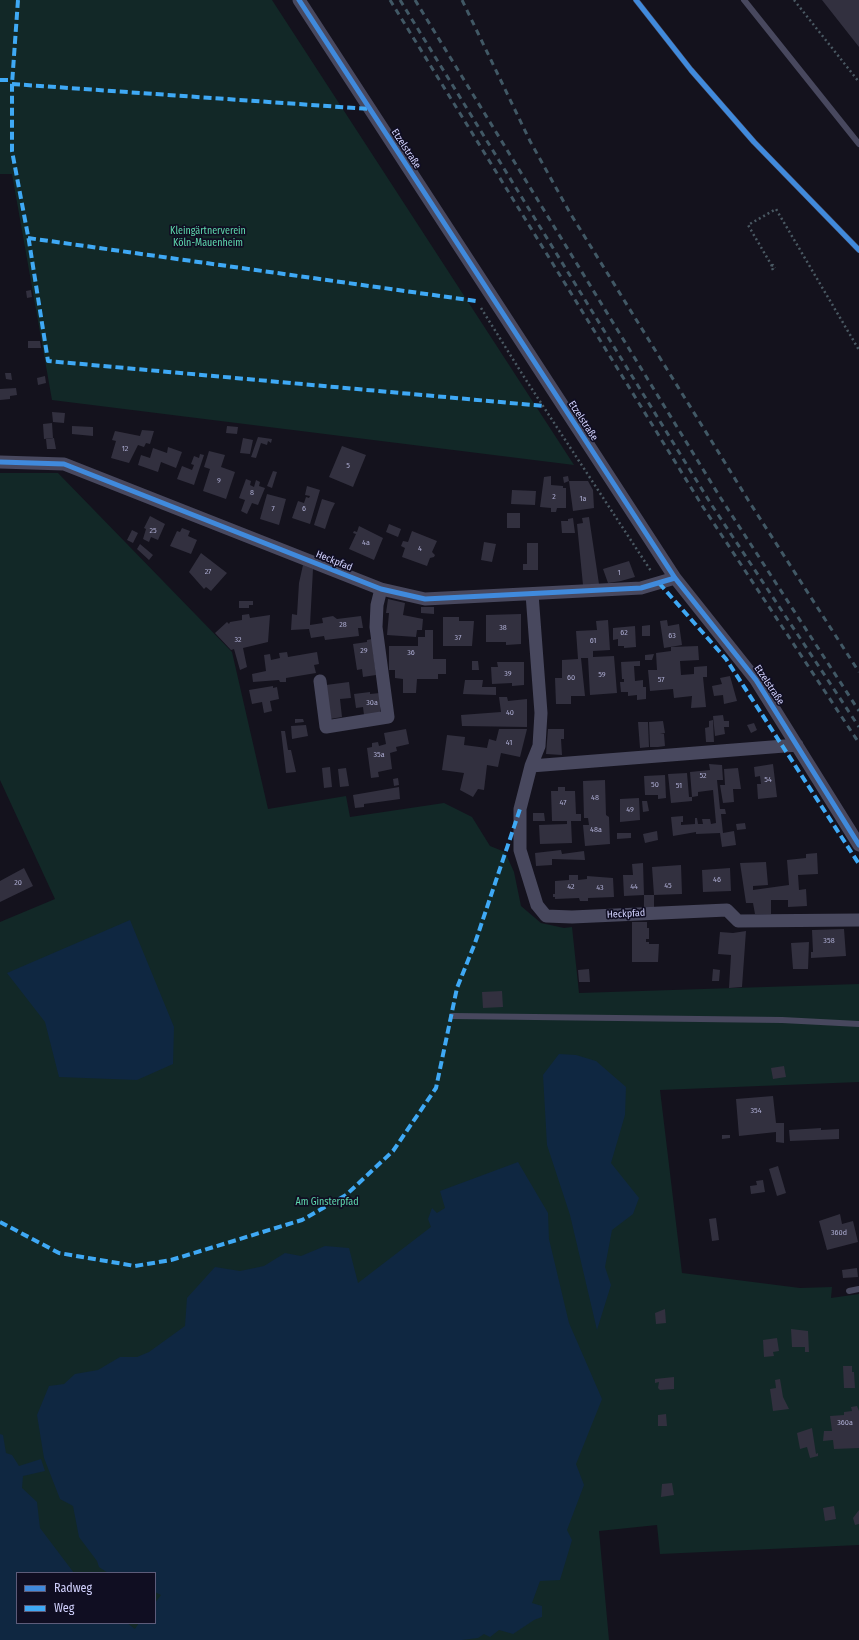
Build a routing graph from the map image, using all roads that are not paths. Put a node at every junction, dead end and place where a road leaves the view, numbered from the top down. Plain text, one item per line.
1 (299, 0) edge
2 (636, 0) edge
3 (744, 0) edge
4 (859, 144) edge
5 (859, 250) edge
6 (0, 462) edge
7 (675, 578) junction
8 (381, 589) junction
9 (532, 594) junction
10 (320, 682) dead end
11 (797, 745) junction
12 (531, 766) junction
13 (859, 845) edge
14 (859, 920) edge
15 (452, 1016) dead end
16 (859, 1024) edge
17 (859, 1289) edge
18 (849, 1291) dead end

1 - 7 street, Etzelstraße
2 - 5 lane
3 - 4 lane
6 - 8 street, Heckpfad
7 - 9 street, Heckpfad
7 - 11 street, Etzelstraße
8 - 9 street, Heckpfad
8 - 10 street
9 - 12 street, Heckpfad
11 - 12 street
11 - 13 street, Etzelstraße
12 - 14 street, Heckpfad
15 - 16 lane
17 - 18 lane

